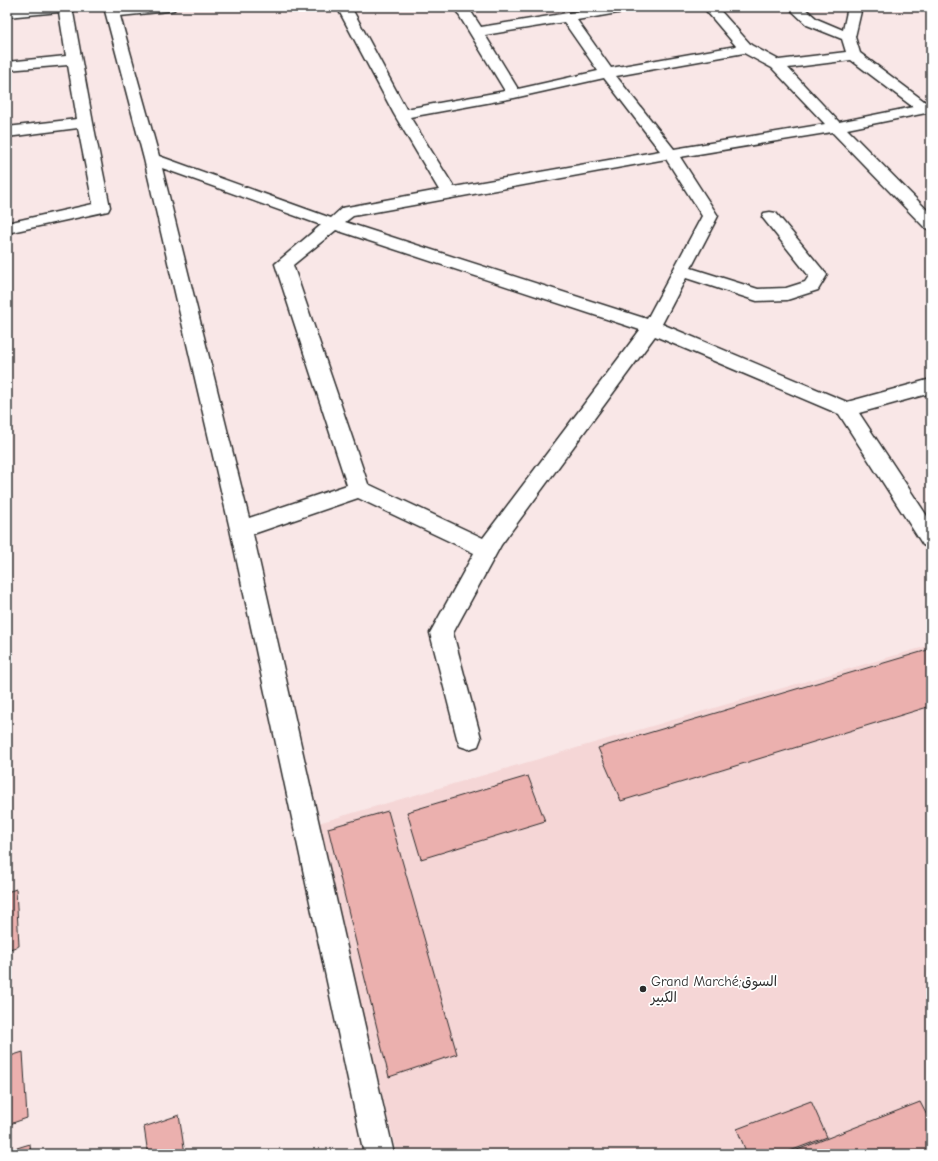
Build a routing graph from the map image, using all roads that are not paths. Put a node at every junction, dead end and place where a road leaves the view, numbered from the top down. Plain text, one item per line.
1 (169, 7) edge
2 (344, 7) edge
3 (461, 7) edge
4 (629, 7) edge
5 (710, 7) edge
6 (795, 7) edge
7 (855, 7) edge
8 (112, 10) edge
9 (7, 13) edge
10 (568, 17) junction
11 (477, 32) junction
12 (848, 37) junction
13 (746, 48) junction
14 (854, 55) junction
15 (72, 60) junction
16 (777, 65) junction
17 (7, 66) edge
18 (607, 73) junction
19 (514, 94) junction
20 (928, 108) edge
21 (402, 114) junction
22 (85, 123) junction
23 (836, 127) junction
24 (7, 132) edge
25 (670, 154) junction
26 (152, 159) junction
27 (449, 193) junction
28 (770, 216) dead end
29 (333, 224) junction
30 (931, 224) edge
31 (7, 228) edge
32 (682, 271) junction
33 (652, 327) junction
34 (931, 386) edge
35 (846, 408) junction
36 (359, 490) junction
37 (241, 529) junction
38 (931, 539) edge
39 (487, 550) junction
40 (469, 738) dead end
41 (379, 1154) edge

1 - 8 street
2 - 21 street
3 - 11 street
4 - 10 street
5 - 13 street
6 - 12 street
7 - 12 street
8 - 26 street
9 - 15 street
10 - 11 street
10 - 18 street
11 - 19 street
12 - 14 street
13 - 16 street
13 - 18 street
14 - 16 street
14 - 20 street
15 - 17 street
15 - 22 street
16 - 23 street
18 - 19 street
18 - 25 street
19 - 21 street
20 - 23 street
21 - 27 street
22 - 24 street
22 - 31 street
23 - 25 street
23 - 30 street
25 - 27 street
25 - 32 street
26 - 29 street
26 - 37 street
27 - 29 street
28 - 32 street
29 - 33 street
29 - 36 street
32 - 33 street
33 - 35 street
33 - 39 street
34 - 35 street
35 - 38 street
36 - 37 street
36 - 39 street
37 - 41 street
39 - 40 street

